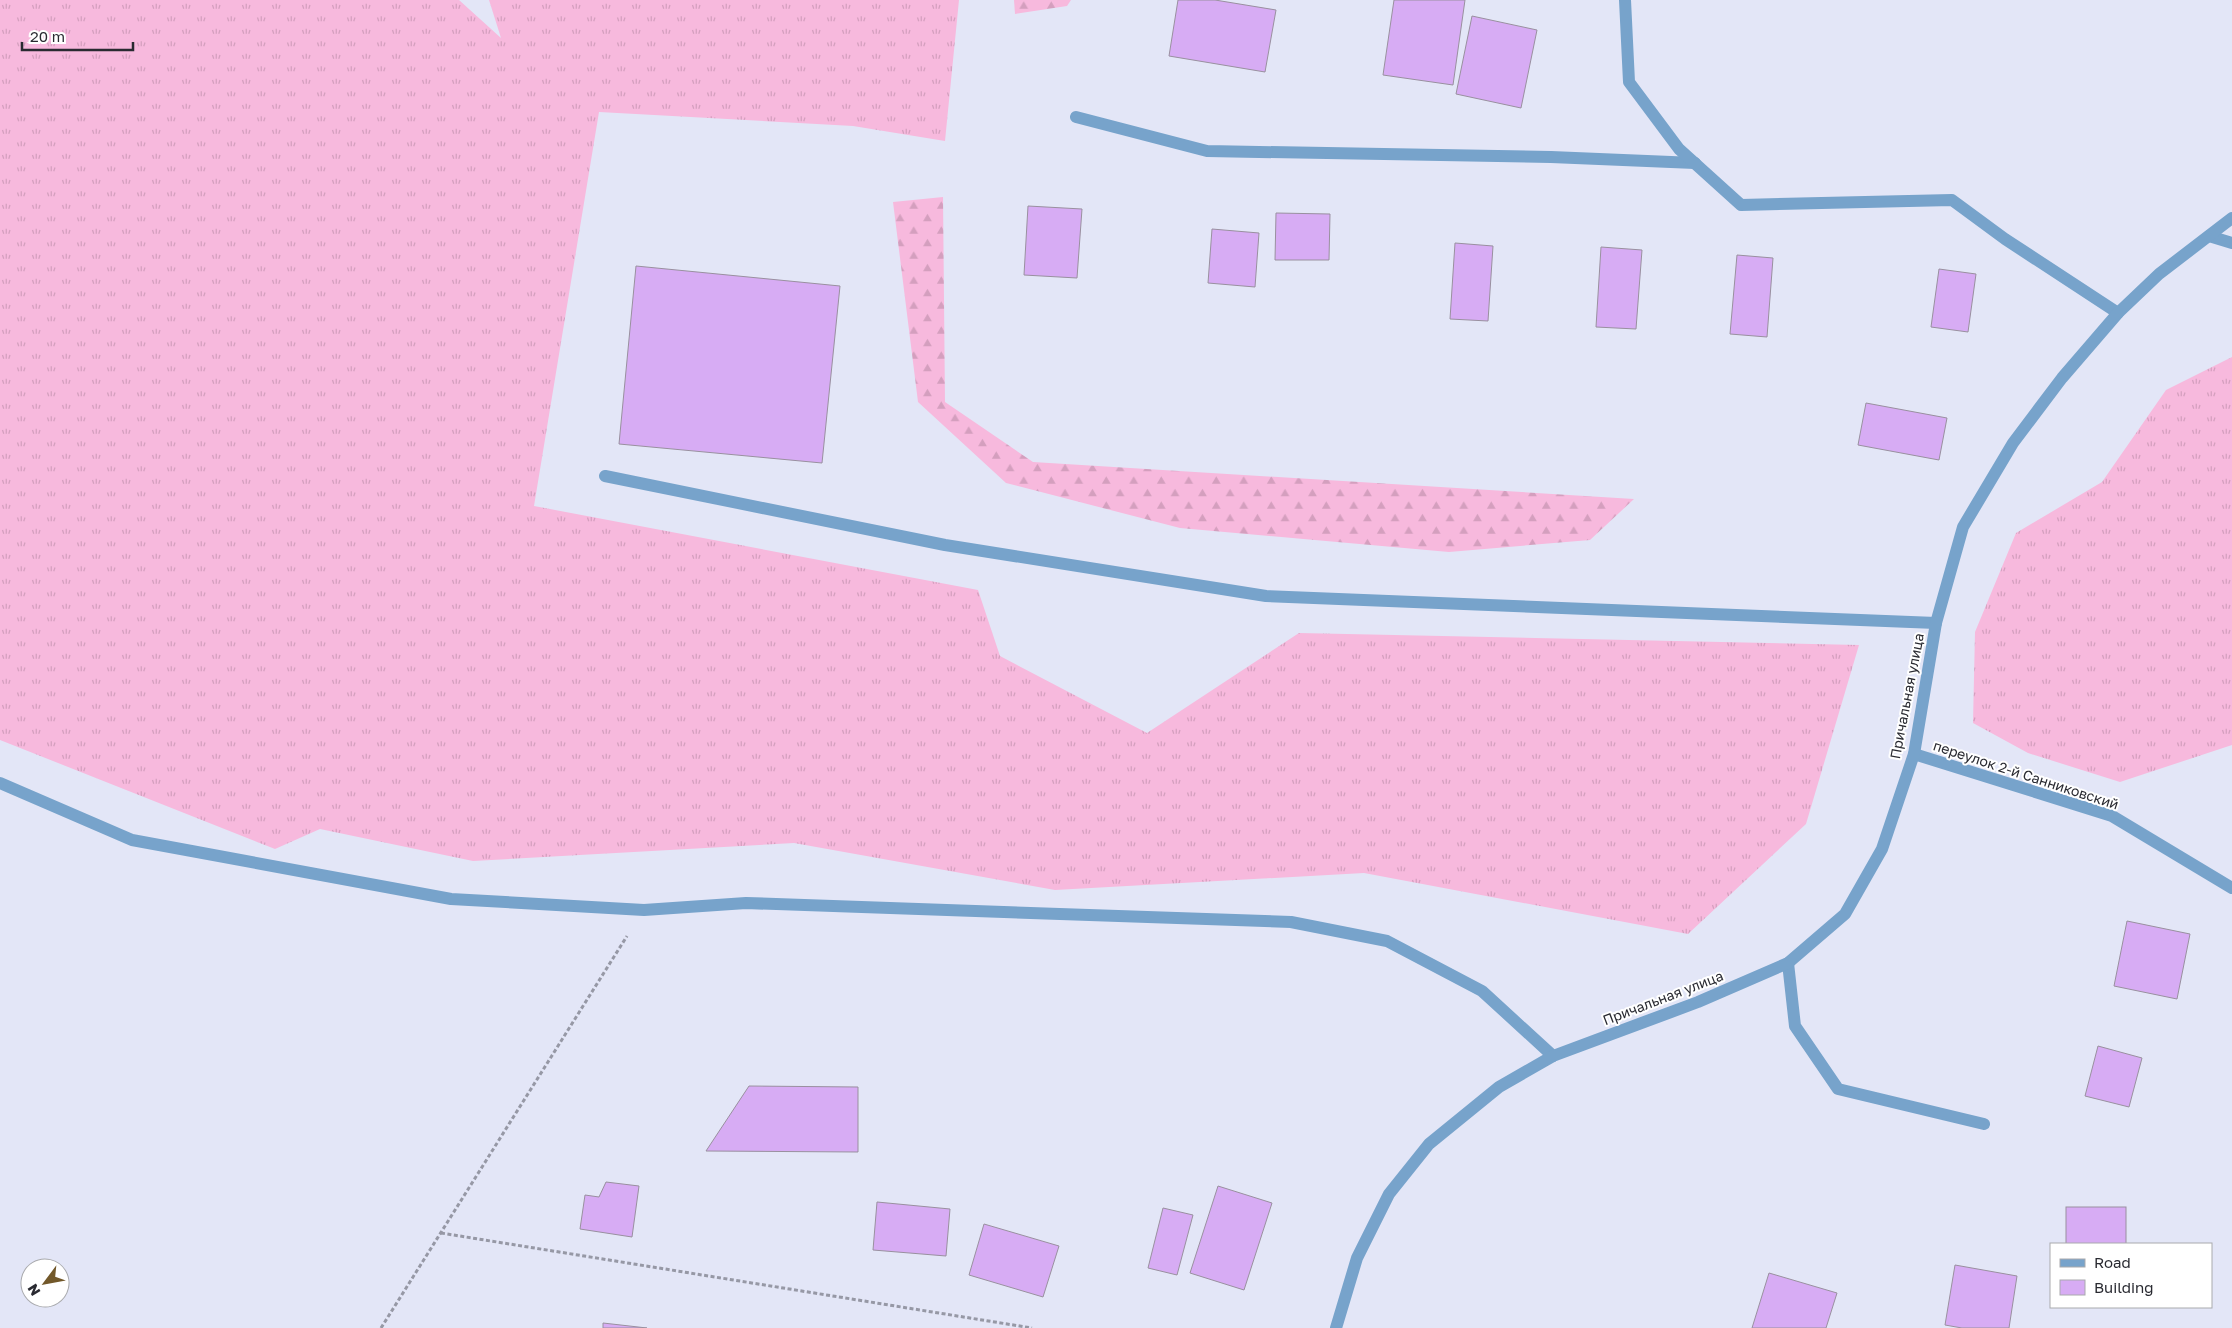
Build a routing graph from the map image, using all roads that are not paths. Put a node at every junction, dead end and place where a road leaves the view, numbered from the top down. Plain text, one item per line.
1 (1625, 0) edge
2 (1076, 117) dead end
3 (1694, 163) junction
4 (2232, 210) edge
5 (2232, 218) edge
6 (2208, 236) junction
7 (2232, 243) edge
8 (2118, 313) junction
9 (605, 476) dead end
10 (1936, 623) junction
11 (1914, 754) junction
12 (0, 783) edge
13 (2232, 888) edge
14 (1788, 963) junction
15 (1554, 1056) junction
16 (1984, 1124) dead end
17 (1336, 1328) edge

1 - 3 street
2 - 3 street
3 - 8 street
4 - 6 street
5 - 6 street, Причальная улица
6 - 7 street
6 - 8 street, Причальная улица
8 - 10 street, Причальная улица
9 - 10 street
10 - 11 street, Причальная улица
11 - 13 street, переулок 2-й Санниковский
11 - 14 street, Причальная улица
12 - 15 street
14 - 15 street, Причальная улица
14 - 16 street
15 - 17 street, Причальная улица

